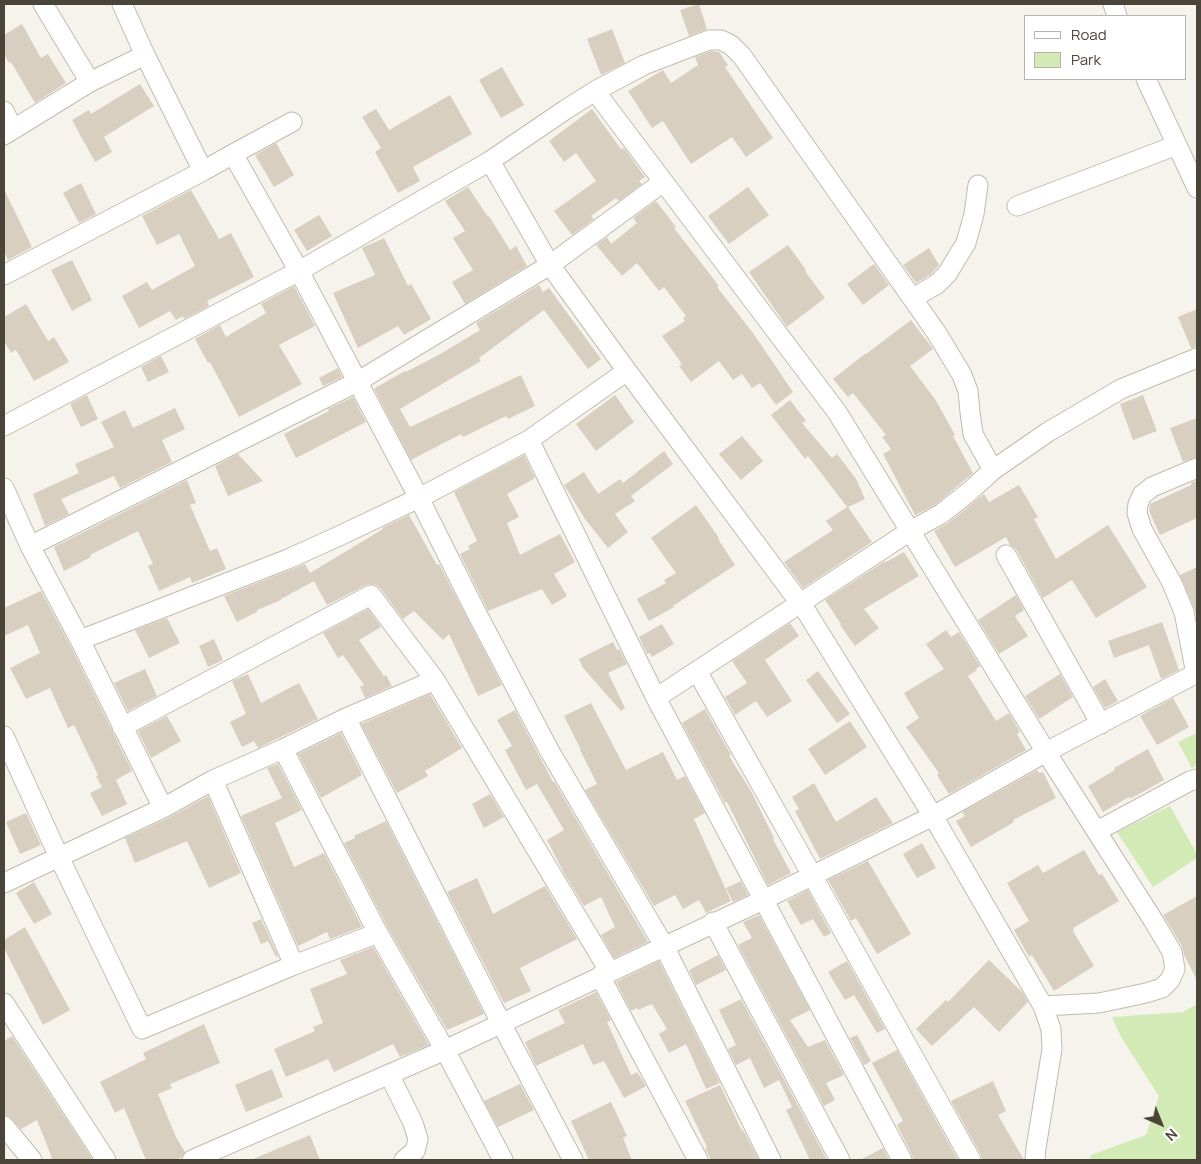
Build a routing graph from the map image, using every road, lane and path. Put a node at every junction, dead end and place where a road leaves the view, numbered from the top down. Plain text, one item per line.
1 (43, 4) edge
2 (122, 4) edge
3 (144, 55) junction
4 (1146, 80) edge
5 (90, 82) junction
6 (595, 91) junction
7 (4, 111) edge
8 (292, 122) dead end
9 (9, 132) edge
10 (1177, 145) junction
11 (233, 154) junction
12 (490, 161) junction
13 (203, 171) junction
14 (663, 182) junction
15 (978, 185) dead end
16 (1197, 188) edge
17 (1016, 206) dead end
18 (550, 265) junction
19 (299, 271) junction
20 (4, 275) edge
21 (913, 298) junction
22 (1197, 358) edge
23 (627, 371) junction
24 (357, 382) junction
25 (6, 419) edge
26 (529, 440) junction
27 (1197, 468) edge
28 (993, 470) junction
29 (4, 488) edge
30 (419, 498) junction
31 (910, 531) junction
32 (30, 546) junction
33 (1006, 555) dead end
34 (799, 603) junction
35 (80, 640) junction
36 (697, 671) junction
37 (1196, 674) edge
38 (435, 680) junction
39 (656, 698) junction
40 (346, 718) junction
41 (1101, 724) junction
42 (122, 727) junction
43 (4, 736) edge
44 (283, 749) junction
45 (1046, 752) junction
46 (1197, 779) edge
47 (213, 780) junction
48 (164, 808) junction
49 (933, 816) junction
50 (1096, 831) junction
51 (59, 857) junction
52 (812, 875) junction
53 (4, 885) edge
54 (763, 900) junction
55 (713, 922) junction
56 (378, 933) junction
57 (664, 946) junction
58 (294, 965) junction
59 (605, 974) junction
60 (4, 1003) edge
61 (1043, 1006) junction
62 (501, 1022) junction
63 (445, 1050) junction
64 (389, 1074) junction
65 (4, 1126) edge
66 (32, 1160) edge
67 (106, 1160) edge
68 (192, 1160) edge
69 (404, 1160) edge
70 (503, 1160) edge
71 (573, 1160) edge
72 (698, 1160) edge
73 (771, 1160) edge
74 (840, 1160) edge
75 (902, 1160) edge
76 (971, 1160) edge
77 (1036, 1160) edge

1 - 5 street
2 - 3 street
3 - 5 street
3 - 13 street
4 - 10 street
5 - 9 street
6 - 12 street
6 - 14 street
6 - 21 street
7 - 9 street
8 - 11 street
10 - 16 street
10 - 17 street
11 - 13 street
11 - 19 street
12 - 18 street
12 - 19 street
13 - 20 street
14 - 18 street
14 - 31 street
15 - 21 street
18 - 23 street
18 - 24 street
19 - 24 street
19 - 25 street
21 - 28 street
22 - 28 street
23 - 26 street
23 - 34 street
24 - 30 street
24 - 32 street
26 - 30 street
26 - 39 street
27 - 37 street
28 - 31 street
29 - 32 street
30 - 35 street
30 - 57 street
31 - 34 street
31 - 45 street
32 - 35 street
33 - 41 street
34 - 36 street
34 - 49 street
35 - 42 street
36 - 39 street
36 - 52 street
37 - 41 street
38 - 40 street
38 - 42 street
38 - 59 street
39 - 54 street
40 - 44 street
40 - 62 street
41 - 45 street
42 - 48 street
43 - 51 street
44 - 47 street
44 - 56 street
45 - 49 street
45 - 50 street
46 - 50 street
47 - 48 street
47 - 58 street
48 - 51 street
49 - 52 street
49 - 61 street
50 - 61 street
51 - 53 street
51 - 58 street
52 - 54 street
52 - 76 street
54 - 55 street
54 - 75 street
55 - 57 street
55 - 74 street
56 - 58 street
56 - 63 street
57 - 59 street
57 - 73 street
59 - 62 street
59 - 72 street
60 - 67 street
61 - 77 street
62 - 63 street
62 - 71 street
63 - 64 street
63 - 70 street
64 - 68 street
64 - 69 street
65 - 66 street

